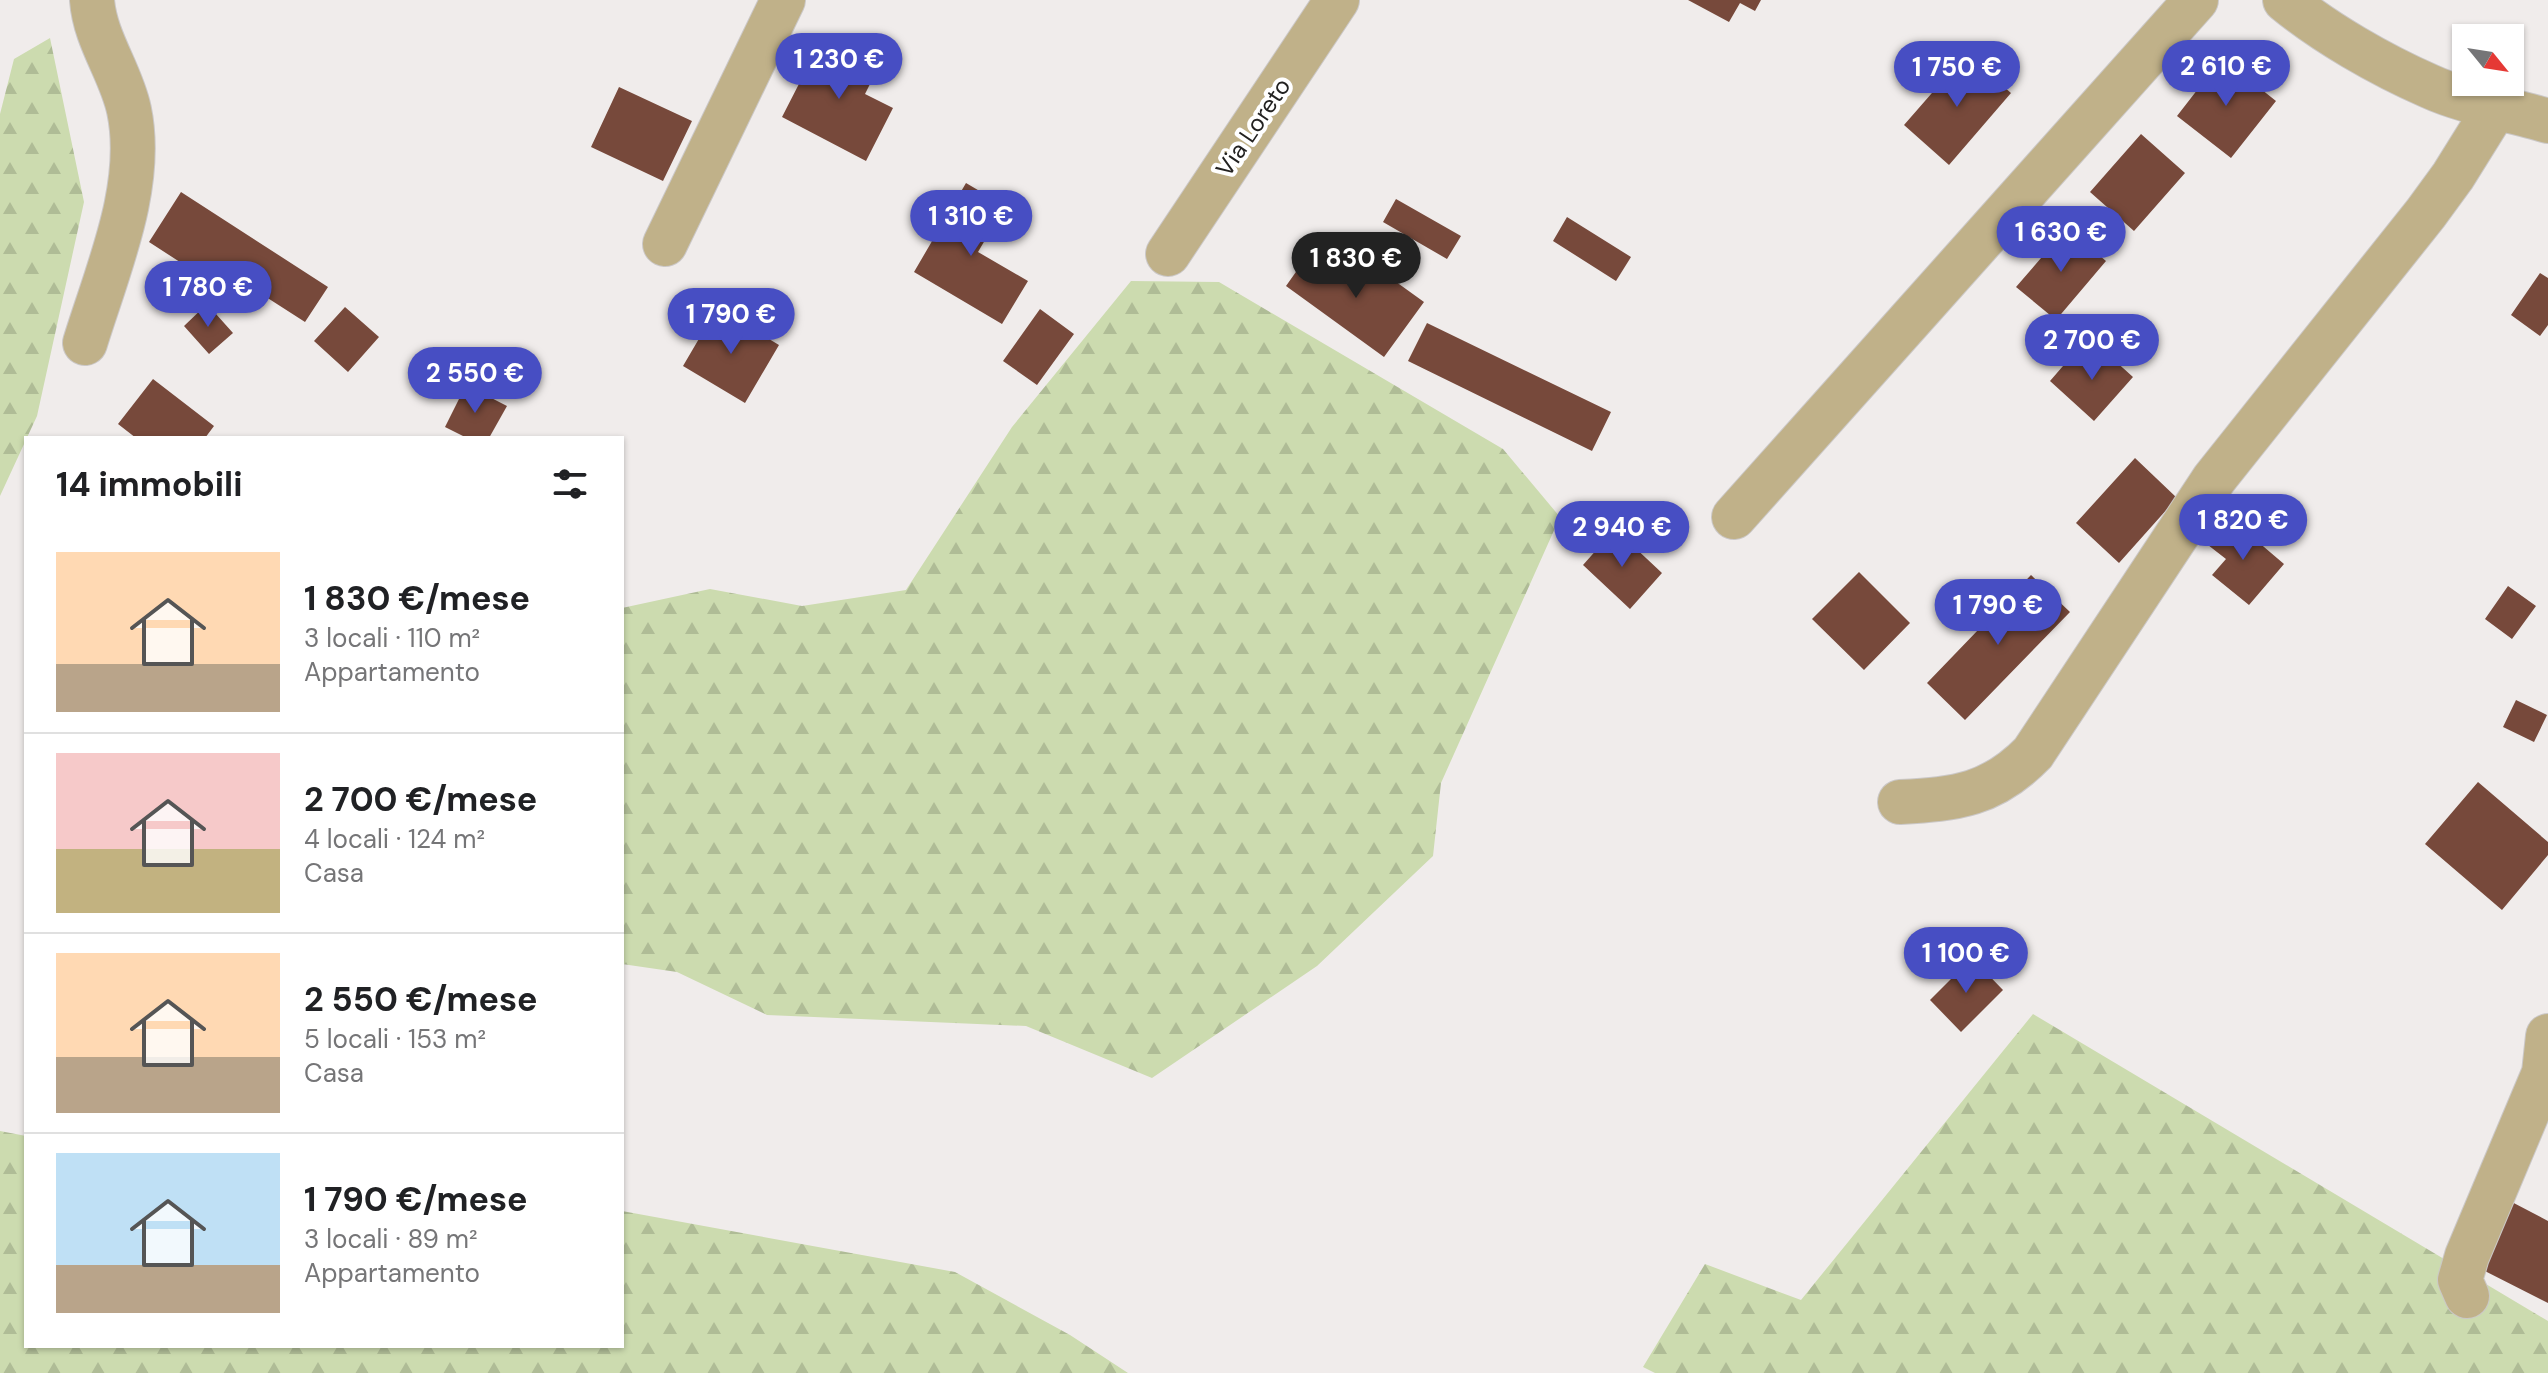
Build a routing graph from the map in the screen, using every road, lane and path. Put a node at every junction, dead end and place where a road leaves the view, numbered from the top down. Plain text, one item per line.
1 (92, 0) edge
2 (783, 0) edge
3 (1337, 0) edge
4 (2196, 0) edge
5 (2285, 0) edge
6 (2496, 107) junction
7 (2548, 121) edge
8 (665, 244) dead end
9 (1168, 254) dead end
10 (85, 343) dead end
11 (1734, 517) dead end
12 (1900, 802) dead end
13 (2548, 1036) edge
14 (2467, 1296) dead end

1 - 10 street
2 - 8 street
3 - 9 street, Via Loreto
4 - 11 street
5 - 6 street
6 - 7 street
6 - 12 street
13 - 14 street

